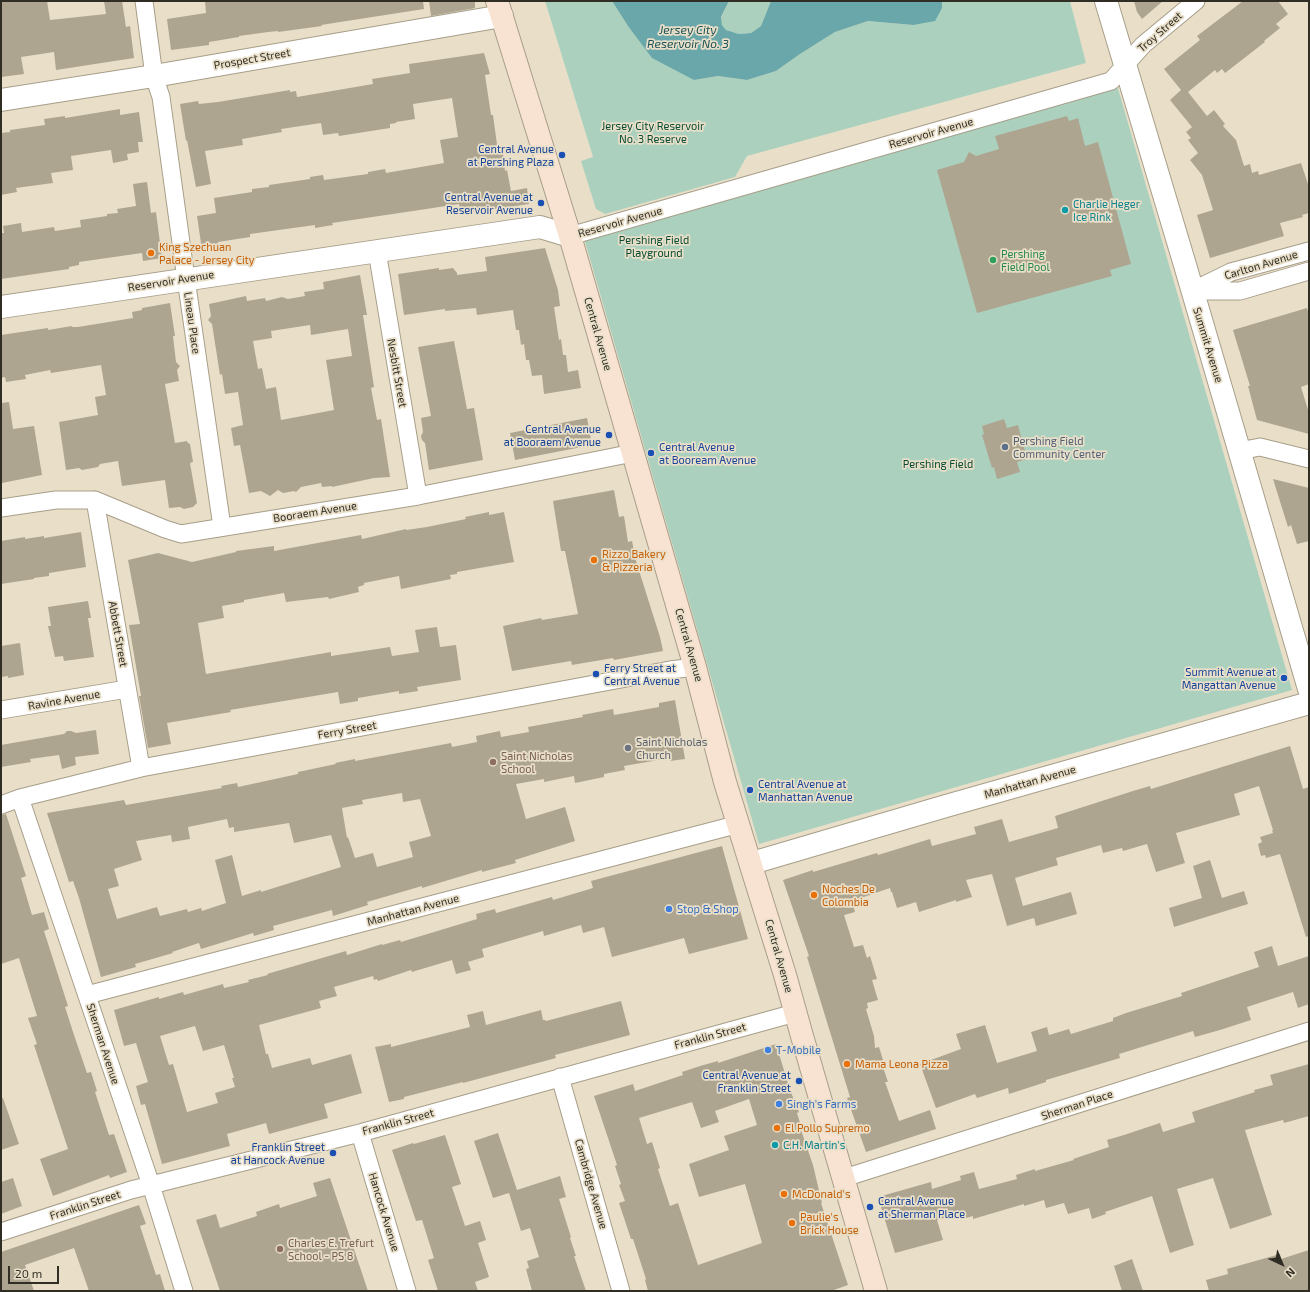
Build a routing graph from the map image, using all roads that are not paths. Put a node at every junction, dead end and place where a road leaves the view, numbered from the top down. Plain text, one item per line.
1 (144, 1) edge
2 (1106, 1) edge
3 (1196, 1) edge
4 (500, 9) edge
5 (1125, 65) junction
6 (154, 76) junction
7 (1, 100) edge
8 (570, 236) junction
9 (377, 251) junction
10 (1309, 251) edge
11 (1309, 271) edge
12 (186, 279) junction
13 (1192, 291) junction
14 (1, 307) edge
15 (1239, 451) junction
16 (633, 453) junction
17 (1309, 459) edge
18 (418, 496) junction
19 (95, 500) junction
20 (1, 508) edge
21 (222, 527) junction
22 (695, 667) junction
23 (127, 689) junction
24 (1309, 689) edge
25 (1309, 703) edge
26 (1, 710) edge
27 (141, 768) junction
28 (20, 798) junction
29 (1, 805) edge
30 (738, 824) junction
31 (752, 863) junction
32 (87, 996) junction
33 (795, 1013) junction
34 (1309, 1031) edge
35 (560, 1077) junction
36 (360, 1133) junction
37 (844, 1178) junction
38 (150, 1185) junction
39 (1, 1232) edge
40 (184, 1291) edge
41 (407, 1291) edge
42 (621, 1291) edge
43 (876, 1291) edge

1 - 6 street, Lineau Place
2 - 5 street, Summit Avenue
3 - 5 street, Troy Street
4 - 6 street, Prospect Street
4 - 8 main road, Central Avenue
5 - 8 street, Reservoir Avenue
5 - 13 street, Summit Avenue
6 - 7 street, Prospect Street
6 - 12 street, Lineau Place
8 - 9 street, Reservoir Avenue
8 - 16 main road, Central Avenue
9 - 12 street, Reservoir Avenue
9 - 18 street, Nesbitt Street
10 - 13 street, Carlton Avenue
11 - 13 street, Carlton Avenue
12 - 14 street, Reservoir Avenue
12 - 21 street, Lineau Place
13 - 15 street, Summit Avenue
15 - 17 street
15 - 24 street, Summit Avenue
16 - 18 street, Booraem Avenue
16 - 22 main road, Central Avenue
18 - 21 street, Booraem Avenue
19 - 20 street, Booraem Avenue
19 - 21 street, Booraem Avenue
19 - 23 street, Abbett Street
22 - 27 street, Ferry Street
22 - 30 main road, Central Avenue
23 - 26 street, Ravine Avenue
23 - 27 street, Abbett Street
25 - 31 street, Manhattan Avenue
27 - 28 street, Ferry Street
28 - 29 street, Ferry Street
28 - 32 street, Sherman Avenue
30 - 31 main road, Central Avenue
30 - 32 street, Manhattan Avenue
31 - 33 main road, Central Avenue
32 - 38 street, Sherman Avenue
33 - 35 street, Franklin Street
33 - 37 main road, Central Avenue
34 - 37 street, Sherman Place
35 - 36 street, Franklin Street
35 - 42 street, Cambridge Avenue
36 - 38 street, Franklin Street
36 - 41 street, Hancock Avenue
37 - 43 main road, Central Avenue
38 - 39 street, Franklin Street
38 - 40 street, Sherman Avenue

